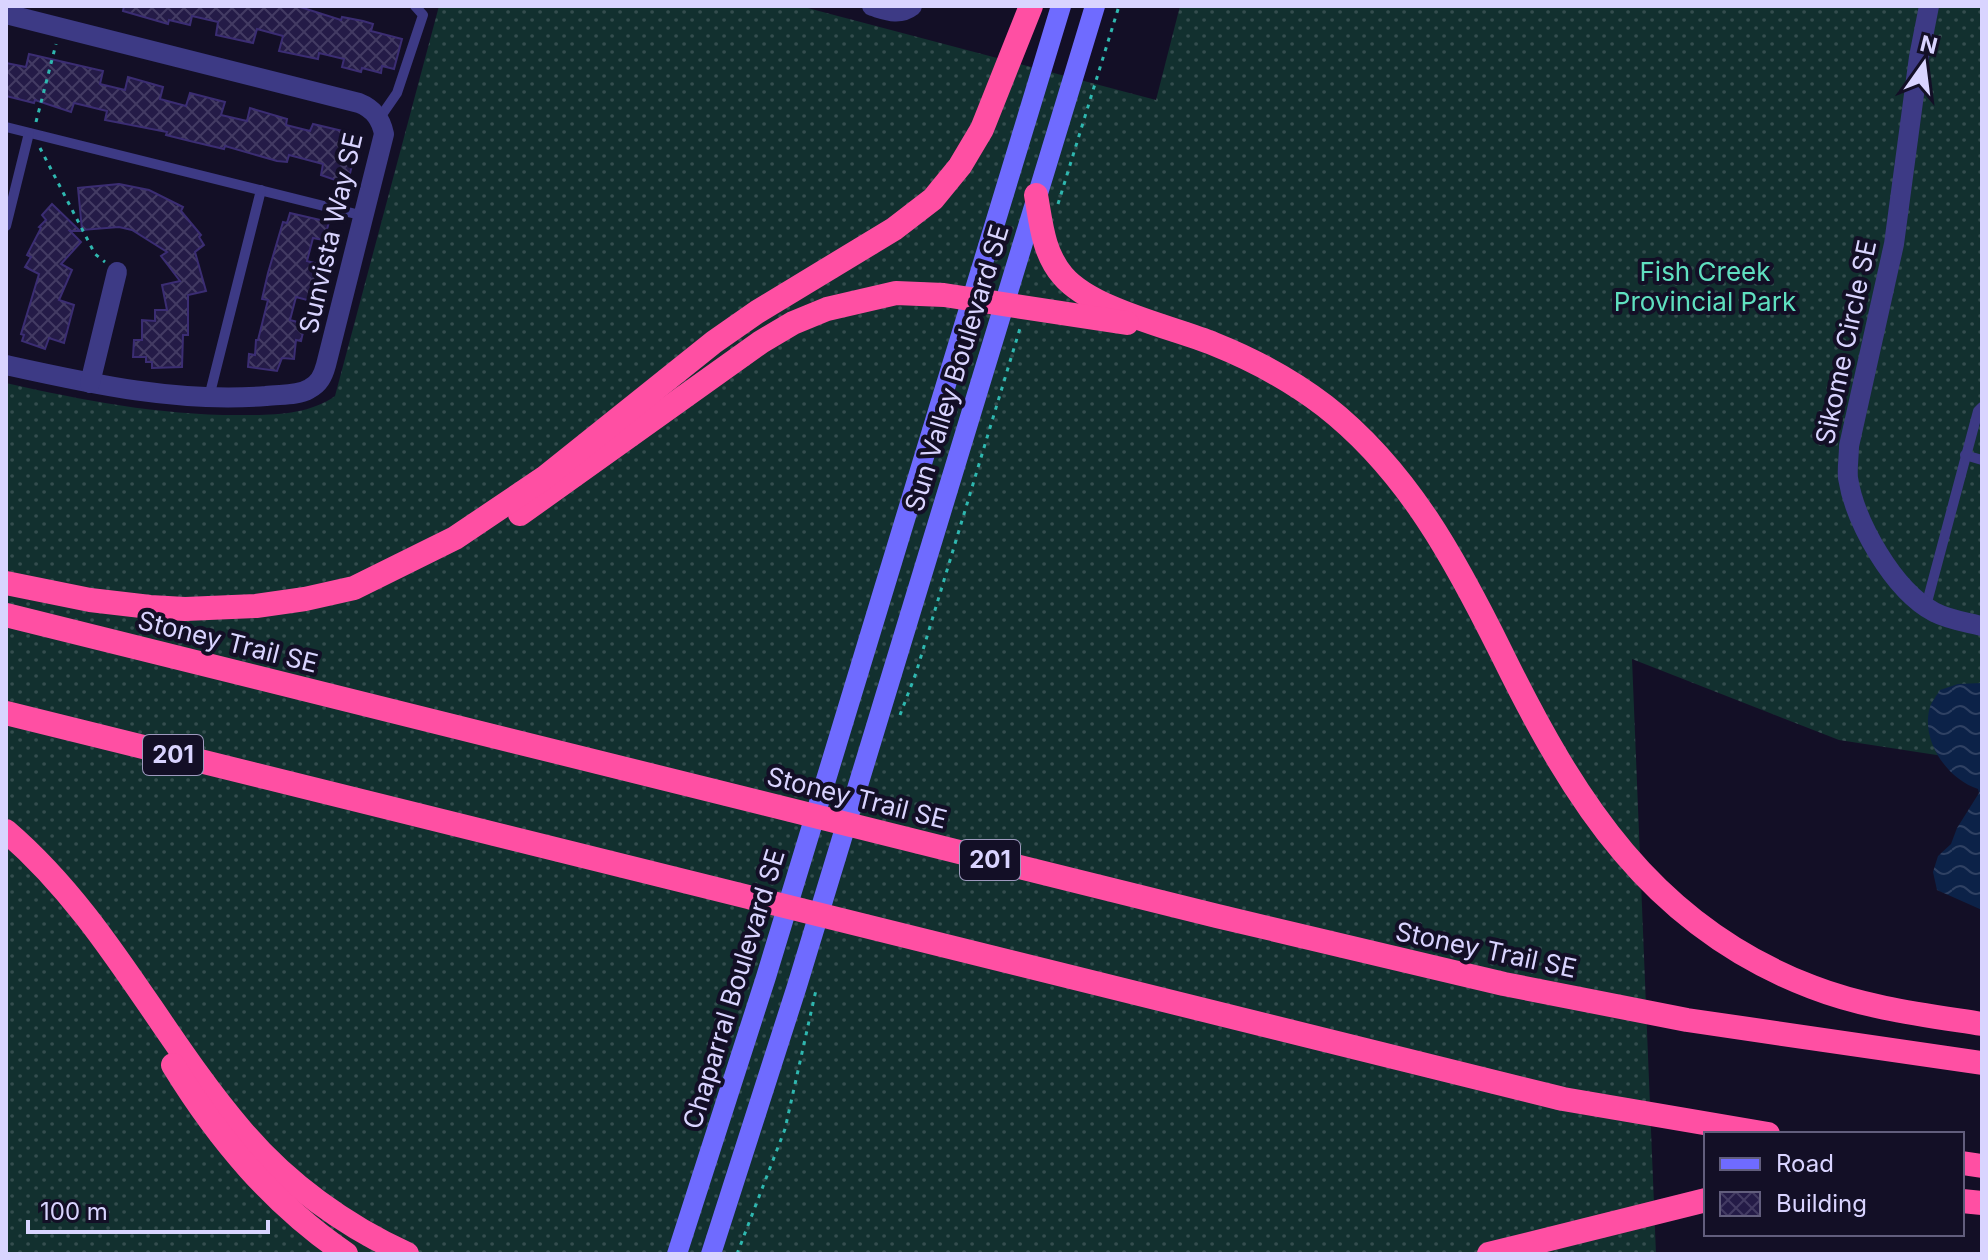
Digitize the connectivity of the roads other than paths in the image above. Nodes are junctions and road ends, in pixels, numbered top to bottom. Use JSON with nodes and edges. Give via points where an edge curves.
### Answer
{"nodes":[{"id":1,"x":415,"y":6,"type":"edge"},
{"id":2,"x":872,"y":6,"type":"edge"},
{"id":3,"x":912,"y":6,"type":"edge"},
{"id":4,"x":1031,"y":6,"type":"edge"},
{"id":5,"x":1061,"y":6,"type":"edge"},
{"id":6,"x":1095,"y":6,"type":"edge"},
{"id":7,"x":1929,"y":6,"type":"edge"},
{"id":8,"x":6,"y":14,"type":"edge"},
{"id":9,"x":379,"y":119,"type":"junction"},
{"id":10,"x":6,"y":127,"type":"edge"},
{"id":11,"x":29,"y":133,"type":"junction"},
{"id":12,"x":261,"y":190,"type":"junction"},
{"id":13,"x":1036,"y":195,"type":"junction"},
{"id":14,"x":364,"y":216,"type":"junction"},
{"id":15,"x":6,"y":226,"type":"edge"},
{"id":16,"x":117,"y":272,"type":"dead end"},
{"id":17,"x":972,"y":299,"type":"junction"},
{"id":18,"x":1003,"y":303,"type":"junction"},
{"id":19,"x":1181,"y":332,"type":"junction"},
{"id":20,"x":6,"y":365,"type":"edge"},
{"id":21,"x":90,"y":383,"type":"junction"},
{"id":22,"x":209,"y":397,"type":"junction"},
{"id":23,"x":1982,"y":407,"type":"edge"},
{"id":24,"x":1965,"y":455,"type":"junction"},
{"id":25,"x":1982,"y":460,"type":"edge"},
{"id":26,"x":6,"y":583,"type":"edge"},
{"id":27,"x":354,"y":588,"type":"junction"},
{"id":28,"x":1926,"y":606,"type":"junction"},
{"id":29,"x":6,"y":615,"type":"edge"},
{"id":30,"x":1982,"y":626,"type":"edge"},
{"id":31,"x":6,"y":713,"type":"edge"},
{"id":32,"x":838,"y":738,"type":"joint"},
{"id":33,"x":6,"y":831,"type":"edge"},
{"id":34,"x":68,"y":892,"type":"junction"},
{"id":35,"x":1982,"y":1024,"type":"edge"},
{"id":36,"x":1982,"y":1063,"type":"edge"},
{"id":37,"x":1757,"y":1132,"type":"edge"},
{"id":38,"x":1704,"y":1200,"type":"edge"},
{"id":39,"x":346,"y":1254,"type":"edge"},
{"id":40,"x":407,"y":1254,"type":"edge"},
{"id":41,"x":677,"y":1254,"type":"edge"},
{"id":42,"x":711,"y":1254,"type":"edge"},
{"id":43,"x":1489,"y":1254,"type":"edge"}],
"edges":[{"from":1,"to":9,"type":"lane","via":[[423,15],[397,93]]},
{"from":2,"to":3,"type":"street","via":[[902,12]]},
{"from":4,"to":27,"type":"highway","via":[[970,152],[922,208],[714,342],[497,512]]},
{"from":5,"to":17,"type":"main road","name":"Sun Valley Boulevard SE"},
{"from":6,"to":13,"type":"main road","name":"Sun Valley Boulevard SE"},
{"from":7,"to":28,"type":"street","name":"Sikome Circle SE","via":[[1894,244],[1849,446],[1848,476],[1860,518],[1893,576]]},
{"from":8,"to":9,"type":"street","name":"Sunvista Way SE","via":[[359,103]]},
{"from":9,"to":14,"type":"street","name":"Sunvista Way SE","via":[[383,143]]},
{"from":10,"to":11,"type":"lane"},
{"from":11,"to":12,"type":"lane"},
{"from":11,"to":15,"type":"lane"},
{"from":12,"to":14,"type":"lane"},
{"from":12,"to":22,"type":"lane"},
{"from":13,"to":18,"type":"main road","name":"Sun Valley Boulevard SE"},
{"from":13,"to":19,"type":"highway","via":[[1046,245],[1069,282],[1095,299]]},
{"from":14,"to":22,"type":"street","name":"Sunvista Way SE","via":[[322,377],[293,393]]},
{"from":16,"to":21,"type":"street"},
{"from":17,"to":18,"type":"highway"},
{"from":17,"to":27,"type":"highway","via":[[889,294],[803,318],[745,352],[513,519],[446,555]]},
{"from":17,"to":32,"type":"main road","name":"Sun Valley Boulevard SE"},
{"from":18,"to":19,"type":"highway"},
{"from":18,"to":42,"type":"main road","name":"Sun Valley Boulevard SE","via":[[870,746],[806,988]]},
{"from":19,"to":35,"type":"highway","via":[[1240,354],[1298,387],[1345,423],[1390,468],[1454,562],[1575,787],[1603,829],[1659,891],[1729,947],[1812,987],[1907,1012]]},
{"from":20,"to":21,"type":"street","name":"Sunvista Way SE"},
{"from":21,"to":22,"type":"street","name":"Sunvista Way SE"},
{"from":23,"to":24,"type":"lane"},
{"from":24,"to":25,"type":"lane"},
{"from":24,"to":28,"type":"lane"},
{"from":26,"to":27,"type":"highway","via":[[90,600],[185,609],[275,603]]},
{"from":28,"to":30,"type":"street","name":"Sikome Circle SE"},
{"from":29,"to":36,"type":"highway","name":"Stoney Trail SE","number":"201","via":[[1489,981],[1687,1020]]},
{"from":31,"to":37,"type":"highway","number":"201","via":[[1547,1095]]},
{"from":32,"to":41,"type":"main road","name":"Chaparral Boulevard SE"},
{"from":33,"to":34,"type":"highway"},
{"from":34,"to":39,"type":"highway","via":[[210,1123],[268,1190]]},
{"from":34,"to":40,"type":"highway","via":[[245,1134],[332,1212]]},
{"from":38,"to":43,"type":"highway"}]}
